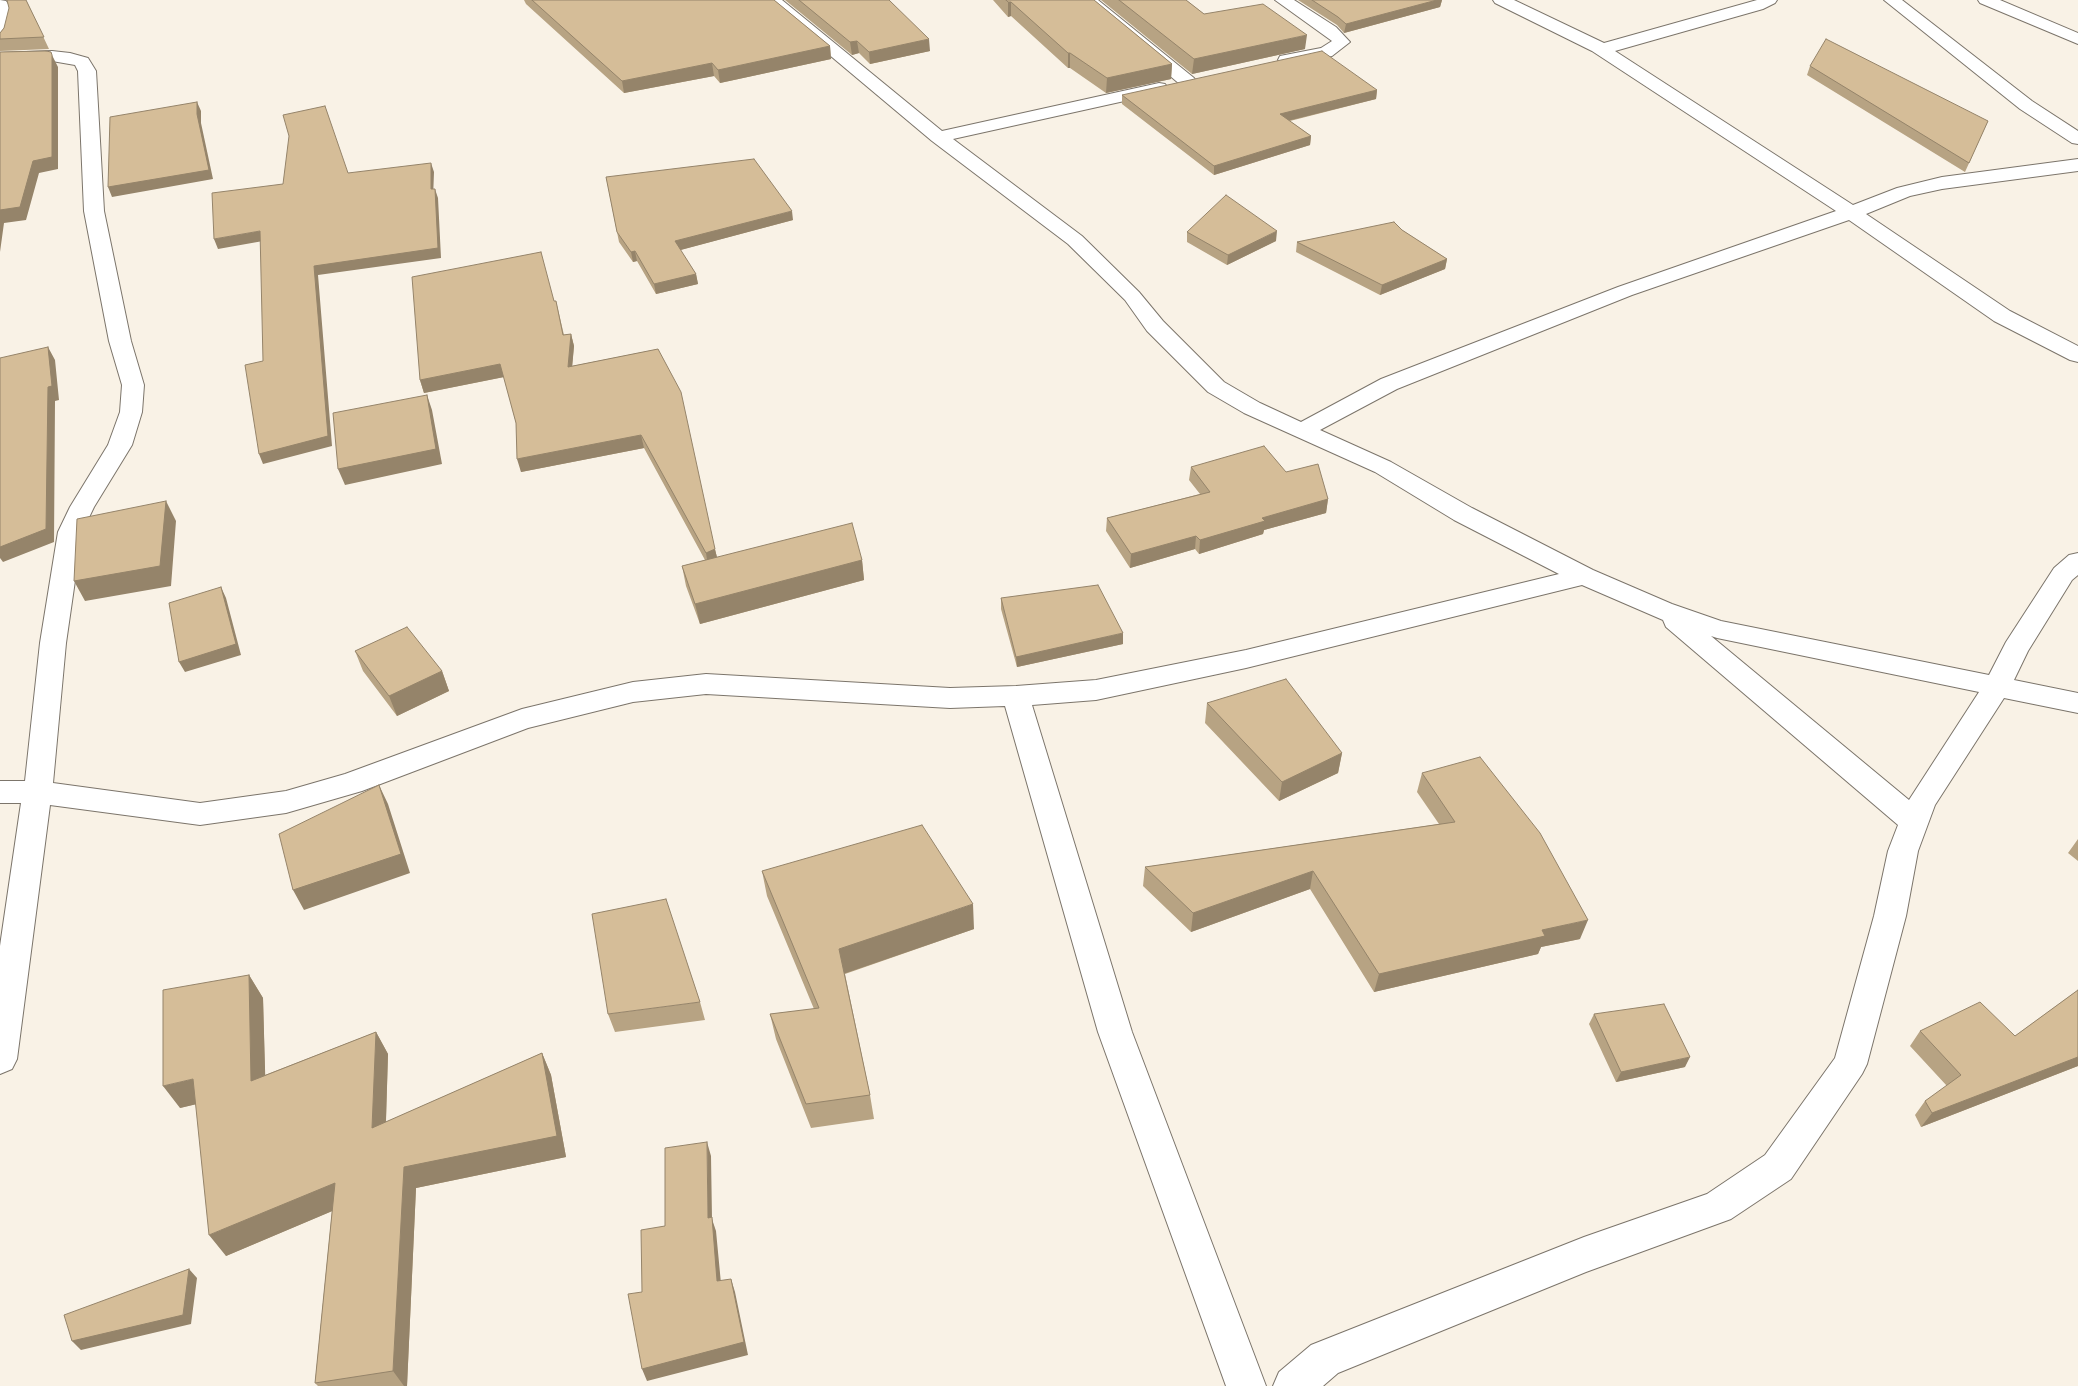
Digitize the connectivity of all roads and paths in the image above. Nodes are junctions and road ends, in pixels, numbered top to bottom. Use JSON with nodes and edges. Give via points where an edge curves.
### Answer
{"nodes":[{"id":1,"x":772,"y":0,"type":"edge"},
{"id":2,"x":1088,"y":0,"type":"edge"},
{"id":3,"x":1283,"y":0,"type":"edge"},
{"id":4,"x":1501,"y":0,"type":"edge"},
{"id":5,"x":1769,"y":0,"type":"edge"},
{"id":6,"x":1892,"y":0,"type":"edge"},
{"id":7,"x":1986,"y":0,"type":"edge"},
{"id":8,"x":0,"y":4,"type":"edge"},
{"id":9,"x":0,"y":39,"type":"edge"},
{"id":10,"x":2078,"y":39,"type":"edge"},
{"id":11,"x":1602,"y":49,"type":"junction"},
{"id":12,"x":0,"y":58,"type":"edge"},
{"id":13,"x":1273,"y":63,"type":"edge"},
{"id":14,"x":1207,"y":78,"type":"edge"},
{"id":15,"x":1188,"y":82,"type":"junction"},
{"id":16,"x":938,"y":137,"type":"junction"},
{"id":17,"x":2078,"y":139,"type":"edge"},
{"id":18,"x":2078,"y":165,"type":"edge"},
{"id":19,"x":1852,"y":212,"type":"junction"},
{"id":20,"x":2078,"y":355,"type":"edge"},
{"id":21,"x":1303,"y":430,"type":"junction"},
{"id":22,"x":2078,"y":561,"type":"edge"},
{"id":23,"x":1584,"y":576,"type":"junction"},
{"id":24,"x":1663,"y":610,"type":"junction"},
{"id":25,"x":1997,"y":688,"type":"junction"},
{"id":26,"x":1016,"y":696,"type":"junction"},
{"id":27,"x":2078,"y":703,"type":"edge"},
{"id":28,"x":0,"y":792,"type":"edge"},
{"id":29,"x":37,"y":792,"type":"junction"},
{"id":30,"x":1915,"y":822,"type":"junction"},
{"id":31,"x":0,"y":1059,"type":"edge"},
{"id":32,"x":1246,"y":1386,"type":"edge"},
{"id":33,"x":1293,"y":1386,"type":"edge"}],
"edges":[{"from":1,"to":16,"type":"street"},
{"from":2,"to":15,"type":"street"},
{"from":3,"to":13,"type":"street","via":[[1342,42],[1326,52]]},
{"from":4,"to":11,"type":"street"},
{"from":5,"to":11,"type":"street"},
{"from":6,"to":17,"type":"street","via":[[2026,105]]},
{"from":7,"to":10,"type":"street"},
{"from":8,"to":9,"type":"street","via":[[5,20]]},
{"from":11,"to":19,"type":"street"},
{"from":12,"to":29,"type":"street","via":[[70,58],[82,62],[87,71],[94,211],[120,342],[134,385],[131,412],[120,445],[82,506],[70,532],[53,643]]},
{"from":14,"to":15,"type":"street"},
{"from":15,"to":16,"type":"street"},
{"from":16,"to":21,"type":"street","via":[[1075,240],[1132,296],[1154,326],[1216,387],[1252,408]]},
{"from":18,"to":19,"type":"street","via":[[1942,183],[1904,192]]},
{"from":19,"to":20,"type":"street","via":[[2002,316]]},
{"from":19,"to":21,"type":"street","via":[[1625,291],[1389,384]]},
{"from":21,"to":23,"type":"street","via":[[1383,466],[1462,514]]},
{"from":22,"to":25,"type":"street","via":[[2063,574],[2015,649]]},
{"from":23,"to":24,"type":"street"},
{"from":23,"to":26,"type":"street","via":[[1237,661],[1096,690]]},
{"from":24,"to":25,"type":"street","via":[[1717,629]]},
{"from":24,"to":30,"type":"street"},
{"from":25,"to":27,"type":"street"},
{"from":25,"to":30,"type":"street","via":[[1922,802]]},
{"from":26,"to":29,"type":"street","via":[[950,698],[706,684],[633,692],[522,719],[352,783],[286,802],[200,814]]},
{"from":26,"to":32,"type":"street","via":[[1116,1032]]},
{"from":28,"to":29,"type":"street"},
{"from":29,"to":31,"type":"street"},
{"from":30,"to":33,"type":"street","via":[[1903,851],[1890,916],[1850,1064],[1778,1167],[1718,1207],[1584,1254],[1325,1360]]}]}
